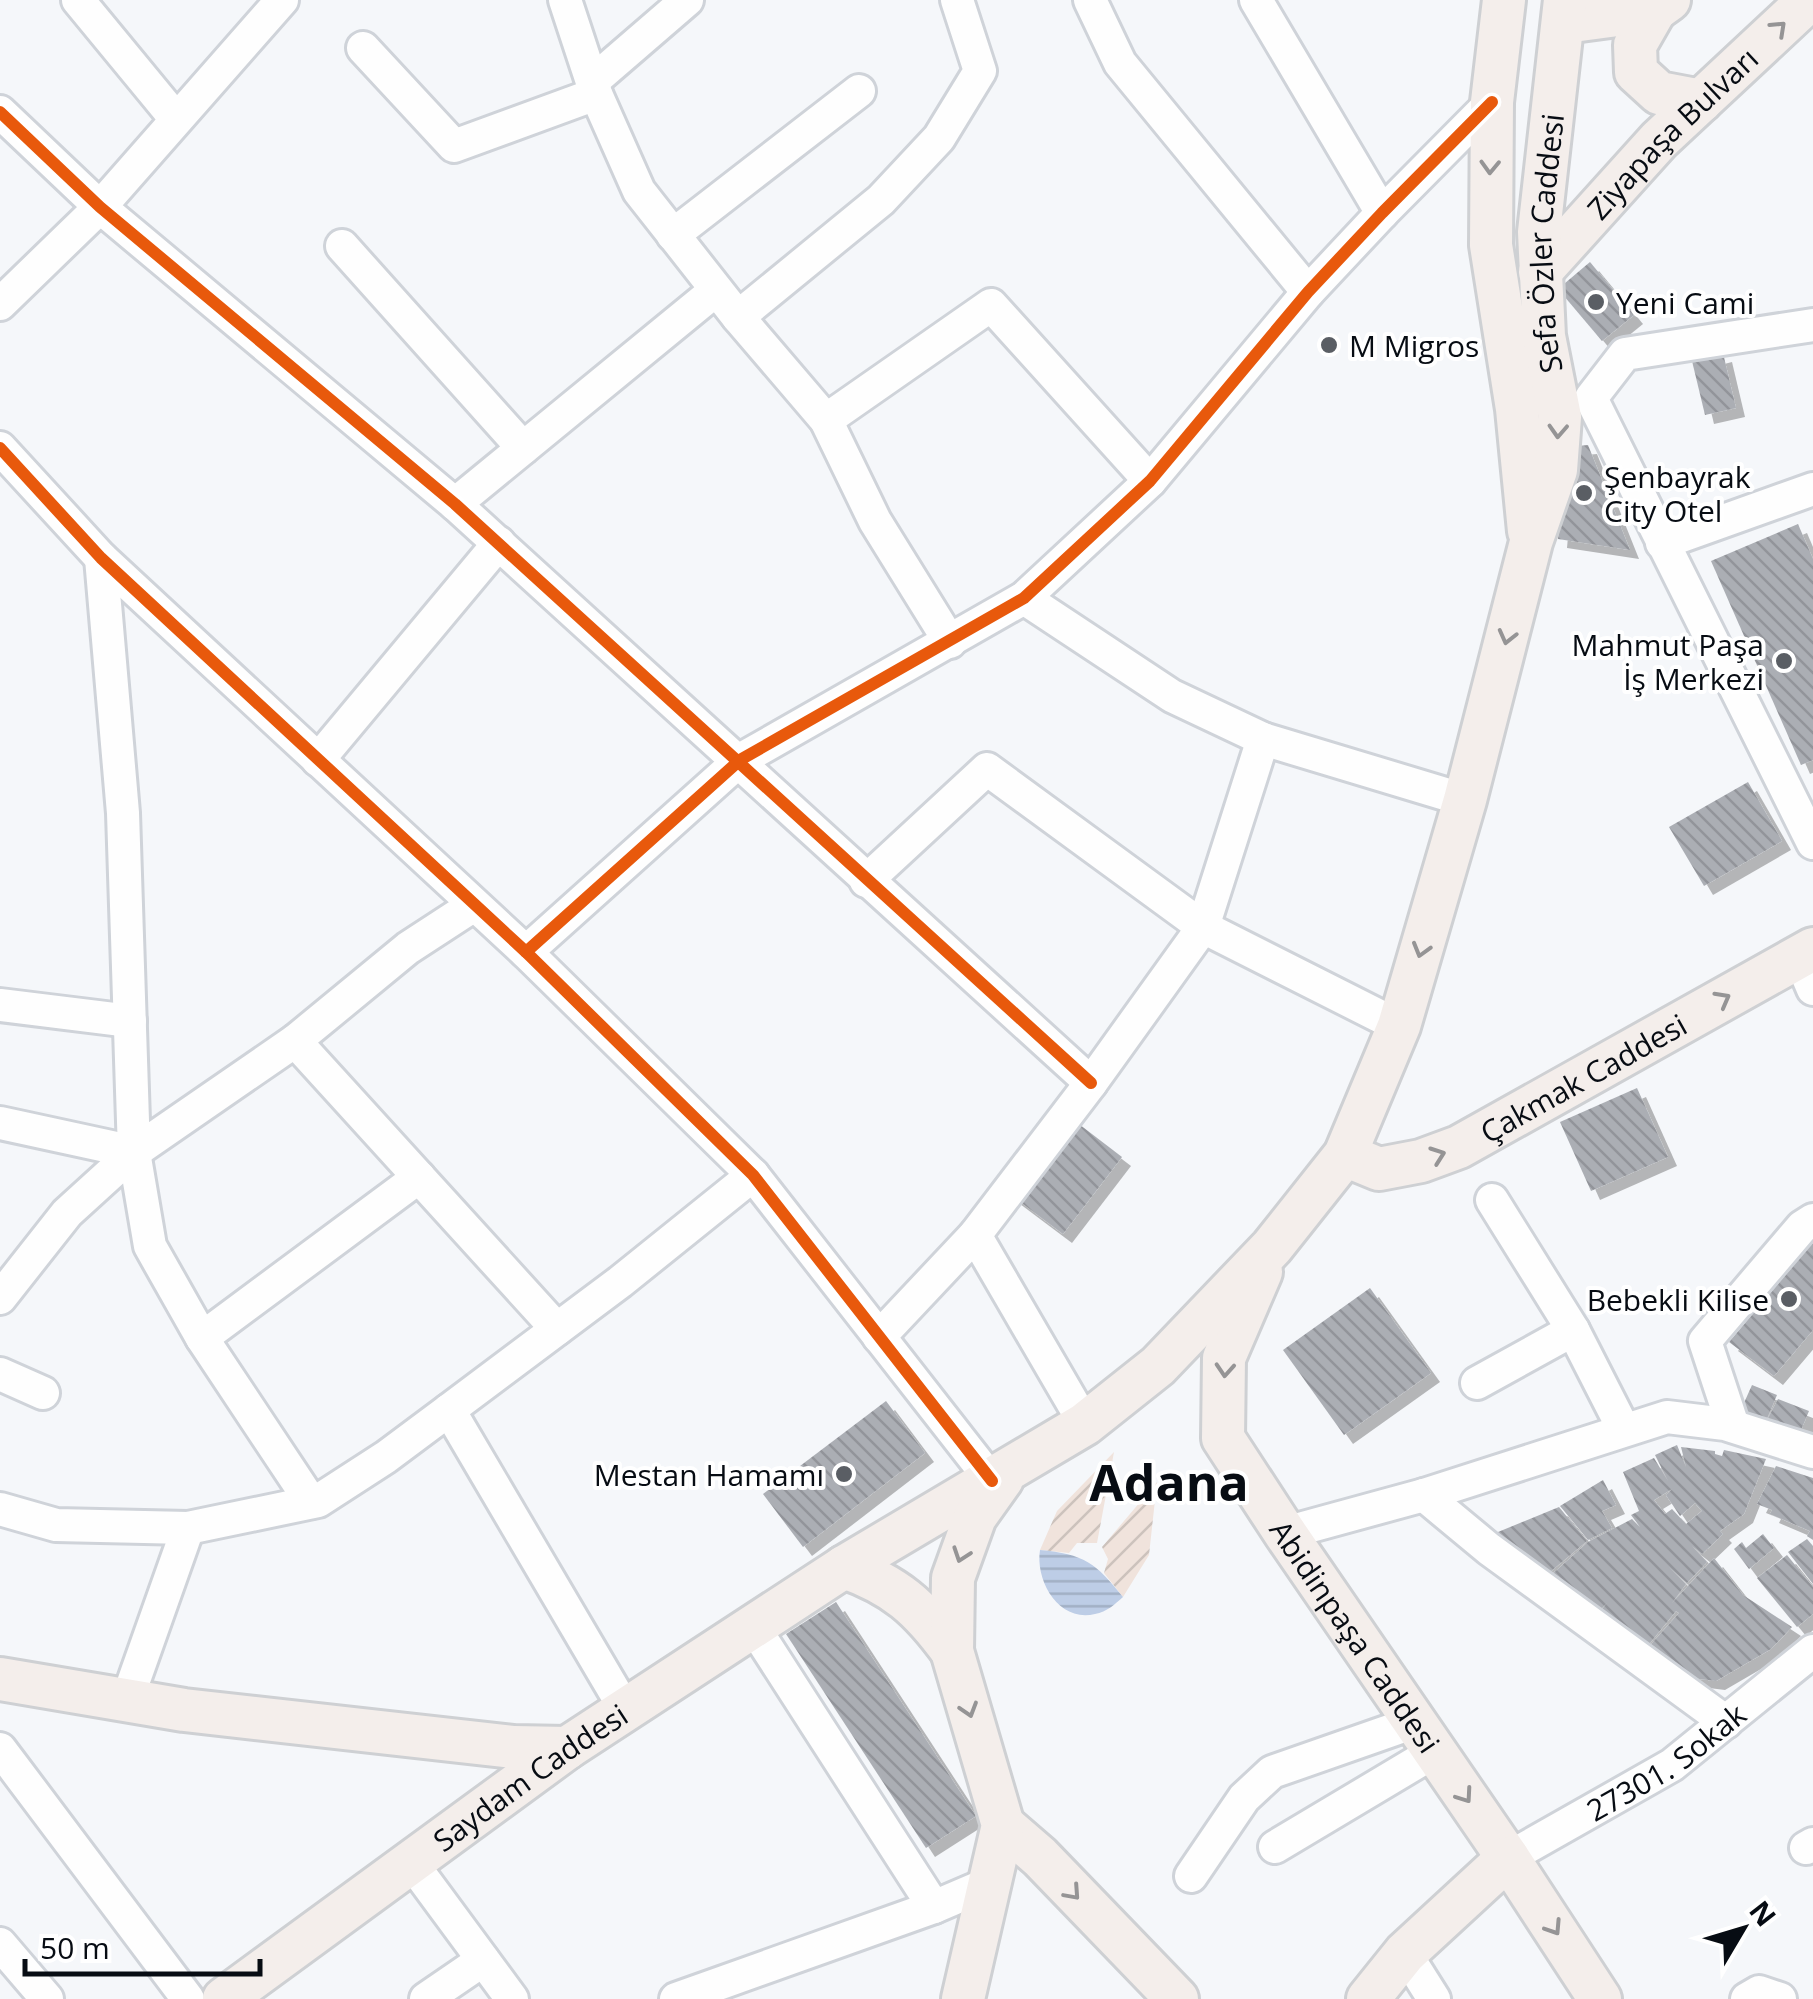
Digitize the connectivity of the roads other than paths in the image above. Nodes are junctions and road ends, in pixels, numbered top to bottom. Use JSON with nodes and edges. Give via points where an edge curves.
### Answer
{"nodes":[{"id":1,"x":78,"y":0,"type":"edge"},
{"id":2,"x":282,"y":0,"type":"edge"},
{"id":3,"x":565,"y":0,"type":"edge"},
{"id":4,"x":687,"y":0,"type":"edge"},
{"id":5,"x":958,"y":0,"type":"edge"},
{"id":6,"x":1090,"y":0,"type":"edge"},
{"id":7,"x":1256,"y":0,"type":"edge"},
{"id":8,"x":1504,"y":0,"type":"edge"},
{"id":9,"x":1809,"y":0,"type":"edge"},
{"id":10,"x":1662,"y":5,"type":"edge"},
{"id":11,"x":1565,"y":11,"type":"edge"},
{"id":12,"x":363,"y":48,"type":"dead end"},
{"id":13,"x":594,"y":88,"type":"junction"},
{"id":14,"x":859,"y":91,"type":"dead end"},
{"id":15,"x":1701,"y":101,"type":"junction"},
{"id":16,"x":1492,"y":102,"type":"junction"},
{"id":17,"x":176,"y":119,"type":"junction"},
{"id":18,"x":3,"y":121,"type":"edge"},
{"id":19,"x":100,"y":208,"type":"junction"},
{"id":20,"x":1382,"y":212,"type":"junction"},
{"id":21,"x":673,"y":235,"type":"junction"},
{"id":22,"x":342,"y":246,"type":"dead end"},
{"id":23,"x":1540,"y":272,"type":"junction"},
{"id":24,"x":716,"y":290,"type":"junction"},
{"id":25,"x":1308,"y":292,"type":"junction"},
{"id":26,"x":0,"y":304,"type":"edge"},
{"id":27,"x":738,"y":318,"type":"junction"},
{"id":28,"x":1813,"y":325,"type":"edge"},
{"id":29,"x":826,"y":420,"type":"junction"},
{"id":30,"x":0,"y":448,"type":"edge"},
{"id":31,"x":523,"y":448,"type":"junction"},
{"id":32,"x":1150,"y":481,"type":"junction"},
{"id":33,"x":1813,"y":489,"type":"edge"},
{"id":34,"x":455,"y":504,"type":"junction"},
{"id":35,"x":1531,"y":542,"type":"junction"},
{"id":36,"x":499,"y":543,"type":"junction"},
{"id":37,"x":1662,"y":543,"type":"junction"},
{"id":38,"x":100,"y":558,"type":"junction"},
{"id":39,"x":1024,"y":598,"type":"junction"},
{"id":40,"x":950,"y":642,"type":"junction"},
{"id":41,"x":1263,"y":739,"type":"junction"},
{"id":42,"x":318,"y":760,"type":"junction"},
{"id":43,"x":740,"y":760,"type":"junction"},
{"id":44,"x":1804,"y":799,"type":"edge"},
{"id":45,"x":1465,"y":800,"type":"junction"},
{"id":46,"x":1813,"y":843,"type":"edge"},
{"id":47,"x":866,"y":881,"type":"junction"},
{"id":48,"x":474,"y":905,"type":"junction"},
{"id":49,"x":1203,"y":927,"type":"junction"},
{"id":50,"x":526,"y":952,"type":"junction"},
{"id":51,"x":1808,"y":965,"type":"edge"},
{"id":52,"x":0,"y":1005,"type":"edge"},
{"id":53,"x":130,"y":1021,"type":"junction"},
{"id":54,"x":1399,"y":1026,"type":"junction"},
{"id":55,"x":296,"y":1041,"type":"junction"},
{"id":56,"x":1091,"y":1083,"type":"junction"},
{"id":57,"x":0,"y":1123,"type":"edge"},
{"id":58,"x":134,"y":1152,"type":"junction"},
{"id":59,"x":1346,"y":1155,"type":"junction"},
{"id":60,"x":753,"y":1175,"type":"junction"},
{"id":61,"x":420,"y":1177,"type":"junction"},
{"id":62,"x":1492,"y":1200,"type":"dead end"},
{"id":63,"x":1813,"y":1220,"type":"edge"},
{"id":64,"x":975,"y":1235,"type":"junction"},
{"id":65,"x":1272,"y":1247,"type":"junction"},
{"id":66,"x":0,"y":1296,"type":"edge"},
{"id":67,"x":557,"y":1329,"type":"junction"},
{"id":68,"x":1573,"y":1330,"type":"junction"},
{"id":69,"x":879,"y":1337,"type":"junction"},
{"id":70,"x":202,"y":1338,"type":"junction"},
{"id":71,"x":0,"y":1374,"type":"edge"},
{"id":72,"x":1478,"y":1383,"type":"dead end"},
{"id":73,"x":43,"y":1393,"type":"dead end"},
{"id":74,"x":449,"y":1410,"type":"junction"},
{"id":75,"x":1084,"y":1424,"type":"junction"},
{"id":76,"x":1732,"y":1426,"type":"junction"},
{"id":77,"x":1624,"y":1430,"type":"junction"},
{"id":78,"x":1813,"y":1452,"type":"edge"},
{"id":79,"x":1000,"y":1476,"type":"junction"},
{"id":80,"x":1424,"y":1495,"type":"junction"},
{"id":81,"x":311,"y":1502,"type":"junction"},
{"id":82,"x":0,"y":1509,"type":"edge"},
{"id":83,"x":188,"y":1528,"type":"junction"},
{"id":84,"x":1285,"y":1534,"type":"junction"},
{"id":85,"x":844,"y":1567,"type":"junction"},
{"id":86,"x":754,"y":1626,"type":"junction"},
{"id":87,"x":952,"y":1651,"type":"junction"},
{"id":88,"x":1813,"y":1651,"type":"edge"},
{"id":89,"x":0,"y":1679,"type":"edge"},
{"id":90,"x":127,"y":1700,"type":"junction"},
{"id":91,"x":626,"y":1709,"type":"junction"},
{"id":92,"x":1726,"y":1722,"type":"junction"},
{"id":93,"x":1424,"y":1737,"type":"junction"},
{"id":94,"x":566,"y":1748,"type":"junction"},
{"id":95,"x":0,"y":1749,"type":"edge"},
{"id":96,"x":1003,"y":1826,"type":"junction"},
{"id":97,"x":1275,"y":1848,"type":"dead end"},
{"id":98,"x":1508,"y":1858,"type":"junction"},
{"id":99,"x":412,"y":1862,"type":"junction"},
{"id":100,"x":1191,"y":1876,"type":"dead end"},
{"id":101,"x":990,"y":1883,"type":"junction"},
{"id":102,"x":934,"y":1907,"type":"junction"},
{"id":103,"x":0,"y":1944,"type":"edge"},
{"id":104,"x":1405,"y":1953,"type":"junction"},
{"id":105,"x":482,"y":1960,"type":"junction"},
{"id":106,"x":47,"y":1999,"type":"edge"},
{"id":107,"x":188,"y":1999,"type":"edge"},
{"id":108,"x":224,"y":1999,"type":"edge"},
{"id":109,"x":426,"y":1999,"type":"edge"},
{"id":110,"x":512,"y":1999,"type":"edge"},
{"id":111,"x":676,"y":1999,"type":"edge"},
{"id":112,"x":962,"y":1999,"type":"edge"},
{"id":113,"x":1177,"y":1999,"type":"edge"},
{"id":114,"x":1368,"y":1999,"type":"edge"},
{"id":115,"x":1434,"y":1999,"type":"edge"},
{"id":116,"x":1600,"y":1999,"type":"edge"},
{"id":117,"x":1747,"y":1999,"type":"edge"},
{"id":118,"x":1780,"y":1999,"type":"edge"}],
"edges":[{"from":1,"to":17,"type":"street"},
{"from":2,"to":17,"type":"street"},
{"from":3,"to":13,"type":"street"},
{"from":4,"to":13,"type":"street"},
{"from":5,"to":27,"type":"street","via":[[980,71],[940,138],[881,200]]},
{"from":6,"to":25,"type":"street","via":[[1120,63]]},
{"from":7,"to":20,"type":"street"},
{"from":8,"to":16,"type":"main road","name":"Sefa Özler Caddesi"},
{"from":15,"to":9,"type":"main road","name":"Ziyapaşa Bulvarı","one_way":true},
{"from":10,"to":11,"type":"main road"},
{"from":10,"to":15,"type":"main road","via":[[1635,45],[1636,72],[1659,93]]},
{"from":11,"to":23,"type":"main road","name":"Sefa Özler Caddesi"},
{"from":12,"to":13,"type":"street","via":[[454,146]]},
{"from":13,"to":21,"type":"street","via":[[639,191]]},
{"from":14,"to":21,"type":"street"},
{"from":15,"to":23,"type":"main road","name":"Ziyapaşa Bulvarı"},
{"from":16,"to":20,"type":"street"},
{"from":16,"to":35,"type":"main road","name":"Sefa Özler Caddesi","one_way":true,"via":[[1491,245]]},
{"from":17,"to":19,"type":"street"},
{"from":18,"to":19,"type":"street"},
{"from":19,"to":26,"type":"street"},
{"from":19,"to":34,"type":"street"},
{"from":20,"to":25,"type":"street"},
{"from":21,"to":24,"type":"street"},
{"from":22,"to":31,"type":"street"},
{"from":23,"to":35,"type":"main road","name":"Sefa Özler Caddesi","one_way":true,"via":[[1560,418],[1556,470]]},
{"from":24,"to":27,"type":"street"},
{"from":24,"to":31,"type":"street"},
{"from":25,"to":32,"type":"street"},
{"from":27,"to":29,"type":"street"},
{"from":28,"to":37,"type":"street","via":[[1625,354],[1591,398]]},
{"from":29,"to":32,"type":"street","via":[[991,305]]},
{"from":29,"to":40,"type":"street","via":[[875,520]]},
{"from":30,"to":38,"type":"street"},
{"from":31,"to":34,"type":"street"},
{"from":32,"to":39,"type":"street"},
{"from":33,"to":37,"type":"street"},
{"from":34,"to":36,"type":"street"},
{"from":35,"to":45,"type":"main road","name":"Sefa Özler Caddesi","one_way":true},
{"from":36,"to":42,"type":"street"},
{"from":36,"to":43,"type":"street"},
{"from":37,"to":44,"type":"street"},
{"from":38,"to":42,"type":"street"},
{"from":38,"to":53,"type":"street","via":[[123,813]]},
{"from":39,"to":40,"type":"street"},
{"from":39,"to":41,"type":"street","via":[[1172,696]]},
{"from":40,"to":43,"type":"street"},
{"from":41,"to":45,"type":"street"},
{"from":41,"to":49,"type":"street"},
{"from":42,"to":48,"type":"street"},
{"from":43,"to":47,"type":"street"},
{"from":43,"to":50,"type":"street"},
{"from":44,"to":46,"type":"street"},
{"from":45,"to":54,"type":"main road","name":"Sefa Özler Caddesi","one_way":true},
{"from":47,"to":49,"type":"street","via":[[987,770]]},
{"from":47,"to":56,"type":"street"},
{"from":48,"to":50,"type":"street"},
{"from":48,"to":55,"type":"street","via":[[408,948]]},
{"from":49,"to":54,"type":"street"},
{"from":49,"to":56,"type":"street"},
{"from":50,"to":60,"type":"street"},
{"from":59,"to":51,"type":"main road","name":"Çakmak Caddesi","one_way":true,"via":[[1379,1169],[1458,1147]]},
{"from":52,"to":53,"type":"street"},
{"from":53,"to":58,"type":"street"},
{"from":54,"to":59,"type":"main road","name":"Sefa Özler Caddesi"},
{"from":55,"to":58,"type":"street"},
{"from":55,"to":61,"type":"street"},
{"from":56,"to":64,"type":"street"},
{"from":57,"to":58,"type":"street"},
{"from":58,"to":66,"type":"street","via":[[67,1213]]},
{"from":58,"to":70,"type":"street","via":[[150,1246]]},
{"from":59,"to":65,"type":"main road","name":"Sefa Özler Caddesi"},
{"from":60,"to":67,"type":"street"},
{"from":60,"to":69,"type":"street"},
{"from":61,"to":67,"type":"street"},
{"from":61,"to":70,"type":"street"},
{"from":62,"to":68,"type":"street"},
{"from":63,"to":76,"type":"street","via":[[1705,1341]]},
{"from":64,"to":69,"type":"street"},
{"from":64,"to":75,"type":"street"},
{"from":65,"to":75,"type":"main road","name":"Saydam Caddesi","via":[[1158,1366]]},
{"from":65,"to":84,"type":"main road","name":"Abidinpaşa Caddesi","one_way":true,"via":[[1224,1358],[1223,1438]]},
{"from":67,"to":74,"type":"street"},
{"from":68,"to":72,"type":"street"},
{"from":68,"to":77,"type":"street"},
{"from":69,"to":79,"type":"street"},
{"from":70,"to":81,"type":"street"},
{"from":71,"to":73,"type":"street"},
{"from":74,"to":81,"type":"street"},
{"from":74,"to":91,"type":"street"},
{"from":75,"to":79,"type":"main road","name":"Saydam Caddesi"},
{"from":76,"to":77,"type":"street","via":[[1667,1417]]},
{"from":76,"to":78,"type":"street"},
{"from":77,"to":80,"type":"street"},
{"from":79,"to":85,"type":"main road","name":"Saydam Caddesi"},
{"from":79,"to":87,"type":"main road","one_way":true,"via":[[975,1517],[953,1578]]},
{"from":80,"to":84,"type":"street"},
{"from":80,"to":92,"type":"street"},
{"from":81,"to":83,"type":"street"},
{"from":82,"to":83,"type":"street","via":[[56,1525]]},
{"from":83,"to":90,"type":"street"},
{"from":84,"to":93,"type":"main road","name":"Abidinpaşa Caddesi"},
{"from":85,"to":86,"type":"main road","name":"Saydam Caddesi"},
{"from":85,"to":87,"type":"main road","via":[[896,1590],[928,1617]]},
{"from":86,"to":91,"type":"main road","name":"Saydam Caddesi"},
{"from":86,"to":102,"type":"street"},
{"from":87,"to":96,"type":"main road","one_way":true},
{"from":88,"to":92,"type":"street","name":"27301. Sokak"},
{"from":89,"to":90,"type":"main road"},
{"from":90,"to":94,"type":"main road"},
{"from":91,"to":94,"type":"main road","name":"Saydam Caddesi"},
{"from":92,"to":98,"type":"street","name":"27301. Sokak","via":[[1672,1765]]},
{"from":93,"to":97,"type":"street"},
{"from":93,"to":98,"type":"main road","name":"Abidinpaşa Caddesi","one_way":true},
{"from":93,"to":100,"type":"street","via":[[1272,1772],[1244,1798]]},
{"from":94,"to":99,"type":"main road","name":"Saydam Caddesi"},
{"from":95,"to":107,"type":"street"},
{"from":96,"to":101,"type":"main road"},
{"from":96,"to":113,"type":"main road","one_way":true},
{"from":98,"to":104,"type":"main road"},
{"from":98,"to":116,"type":"main road","name":"Abidinpaşa Caddesi","one_way":true},
{"from":99,"to":105,"type":"street"},
{"from":99,"to":108,"type":"main road","name":"Saydam Caddesi"},
{"from":101,"to":102,"type":"street"},
{"from":101,"to":112,"type":"main road"},
{"from":102,"to":111,"type":"street"},
{"from":103,"to":106,"type":"street"},
{"from":104,"to":114,"type":"main road"},
{"from":104,"to":115,"type":"street"},
{"from":105,"to":109,"type":"street"},
{"from":105,"to":110,"type":"street"},
{"from":117,"to":118,"type":"street","via":[[1759,1992]]}]}
